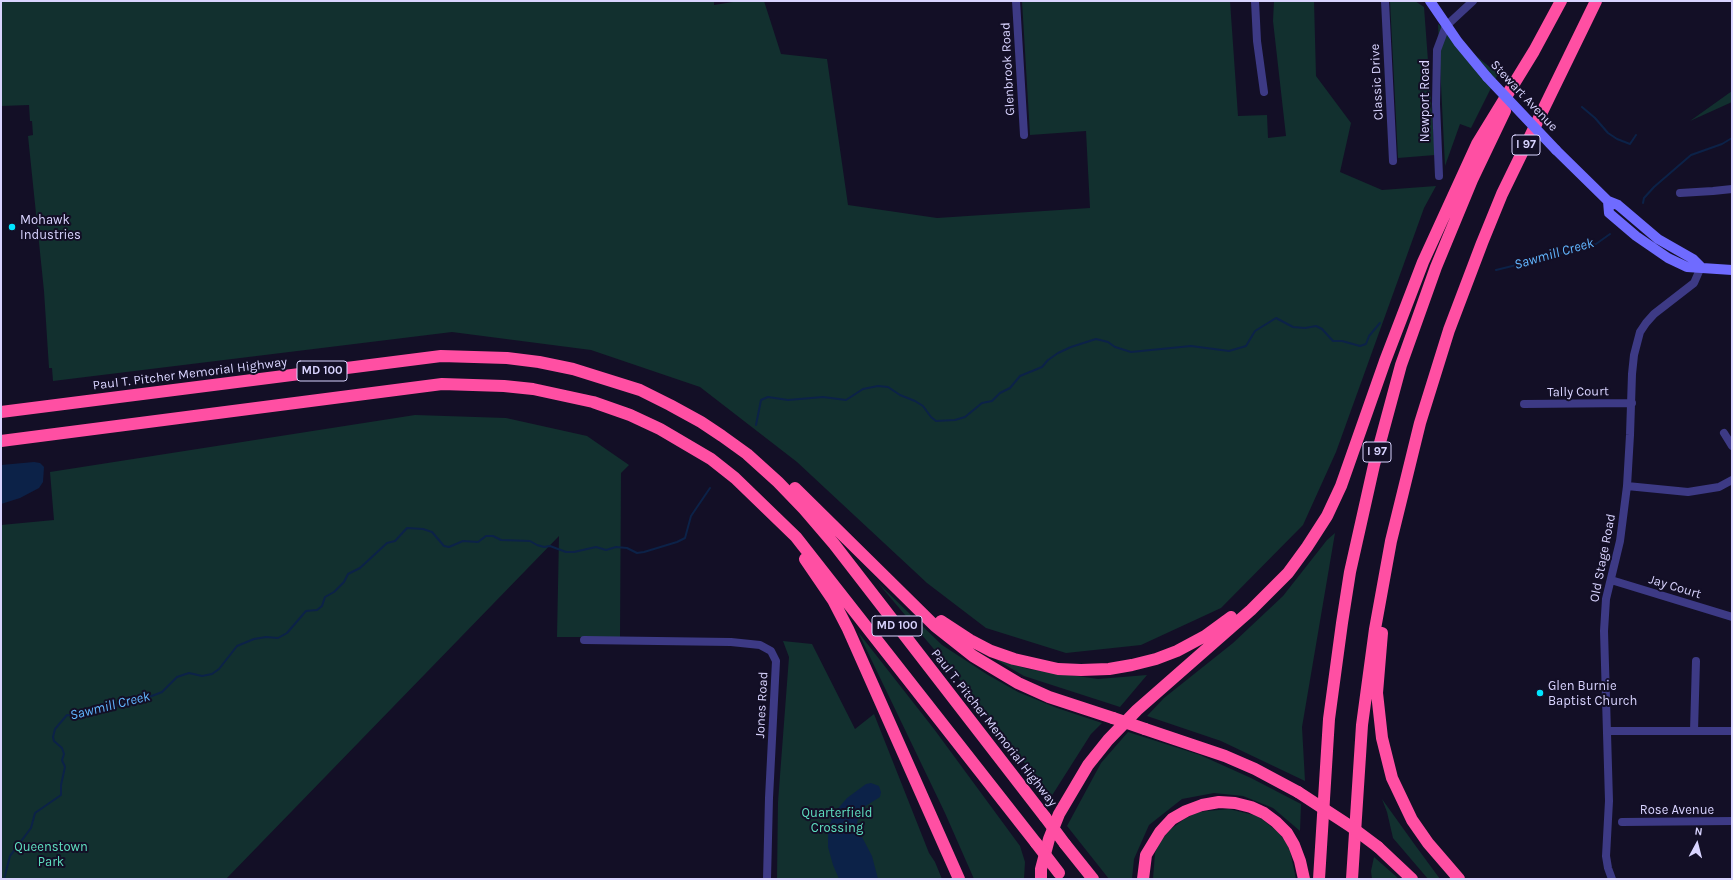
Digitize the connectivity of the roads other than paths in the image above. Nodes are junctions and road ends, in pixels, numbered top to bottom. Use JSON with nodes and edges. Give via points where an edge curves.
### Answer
{"nodes":[{"id":1,"x":1016,"y":1,"type":"edge"},
{"id":2,"x":1254,"y":1,"type":"edge"},
{"id":3,"x":1385,"y":1,"type":"edge"},
{"id":4,"x":1430,"y":1,"type":"edge"},
{"id":5,"x":1473,"y":1,"type":"edge"},
{"id":6,"x":1561,"y":1,"type":"edge"},
{"id":7,"x":1596,"y":1,"type":"edge"},
{"id":8,"x":1446,"y":26,"type":"junction"},
{"id":9,"x":1534,"y":51,"type":"junction"},
{"id":10,"x":1264,"y":92,"type":"dead end"},
{"id":11,"x":1024,"y":135,"type":"dead end"},
{"id":12,"x":1393,"y":162,"type":"dead end"},
{"id":13,"x":1439,"y":176,"type":"dead end"},
{"id":14,"x":1732,"y":189,"type":"edge"},
{"id":15,"x":1680,"y":193,"type":"dead end"},
{"id":16,"x":1701,"y":268,"type":"junction"},
{"id":17,"x":1732,"y":270,"type":"edge"},
{"id":18,"x":1632,"y":403,"type":"junction"},
{"id":19,"x":1524,"y":404,"type":"dead end"},
{"id":20,"x":1,"y":412,"type":"edge"},
{"id":21,"x":701,"y":422,"type":"junction"},
{"id":22,"x":1724,"y":433,"type":"dead end"},
{"id":23,"x":1,"y":441,"type":"edge"},
{"id":24,"x":1732,"y":446,"type":"edge"},
{"id":25,"x":1732,"y":480,"type":"edge"},
{"id":26,"x":1627,"y":486,"type":"junction"},
{"id":27,"x":772,"y":515,"type":"junction"},
{"id":28,"x":1391,"y":541,"type":"junction"},
{"id":29,"x":1288,"y":574,"type":"junction"},
{"id":30,"x":889,"y":580,"type":"junction"},
{"id":31,"x":1611,"y":580,"type":"junction"},
{"id":32,"x":1732,"y":617,"type":"edge"},
{"id":33,"x":584,"y":640,"type":"dead end"},
{"id":34,"x":1696,"y":661,"type":"dead end"},
{"id":35,"x":1607,"y":731,"type":"junction"},
{"id":36,"x":1694,"y":731,"type":"junction"},
{"id":37,"x":1732,"y":731,"type":"edge"},
{"id":38,"x":1622,"y":822,"type":"dead end"},
{"id":39,"x":1732,"y":822,"type":"edge"},
{"id":40,"x":1061,"y":876,"type":"edge"},
{"id":41,"x":767,"y":879,"type":"edge"},
{"id":42,"x":959,"y":879,"type":"edge"},
{"id":43,"x":1040,"y":879,"type":"edge"},
{"id":44,"x":1093,"y":879,"type":"edge"},
{"id":45,"x":1143,"y":879,"type":"edge"},
{"id":46,"x":1304,"y":879,"type":"edge"},
{"id":47,"x":1319,"y":879,"type":"edge"},
{"id":48,"x":1352,"y":879,"type":"edge"},
{"id":49,"x":1412,"y":879,"type":"edge"},
{"id":50,"x":1459,"y":879,"type":"edge"},
{"id":51,"x":1612,"y":879,"type":"edge"}],
"edges":[{"from":1,"to":11,"type":"street","name":"Glenbrook Road"},
{"from":2,"to":10,"type":"street"},
{"from":3,"to":12,"type":"street","name":"Classic Drive"},
{"from":4,"to":8,"type":"street","name":"Stewart Avenue"},
{"from":5,"to":8,"type":"street"},
{"from":6,"to":9,"type":"highway","number":"I 97"},
{"from":7,"to":28,"type":"highway","number":"I 97","via":[[1502,194],[1470,272],[1434,375]]},
{"from":8,"to":13,"type":"street","name":"Newport Road","via":[[1437,50]]},
{"from":8,"to":16,"type":"street","name":"Stewart Avenue","bridge":true,"via":[[1487,77],[1608,201],[1609,213],[1668,258],[1687,267]]},
{"from":9,"to":29,"type":"highway","via":[[1477,144],[1405,309],[1342,486],[1327,516]]},
{"from":9,"to":47,"type":"highway","number":"I 97","via":[[1472,180],[1439,261],[1402,365],[1374,465],[1350,572],[1332,698]]},
{"from":14,"to":15,"type":"street"},
{"from":16,"to":17,"type":"street","name":"Stewart Avenue"},
{"from":16,"to":18,"type":"street","name":"Old Stage Road","via":[[1694,284],[1654,314],[1640,332],[1633,361]]},
{"from":18,"to":19,"type":"street","name":"Tally Court"},
{"from":18,"to":26,"type":"street","name":"Old Stage Road"},
{"from":20,"to":21,"type":"highway","name":"Paul T. Pitcher Memorial Highway","number":"MD 100","via":[[441,356],[471,356],[507,358],[572,369],[640,390]]},
{"from":21,"to":30,"type":"highway","via":[[749,450],[783,476]]},
{"from":21,"to":44,"type":"highway","name":"Paul T. Pitcher Memorial Highway","number":"MD 100","bridge":true,"via":[[747,454],[804,509]]},
{"from":22,"to":24,"type":"street"},
{"from":23,"to":27,"type":"highway","number":"MD 100","via":[[442,384],[504,386],[533,389],[594,402],[660,429],[711,459],[735,478]]},
{"from":25,"to":26,"type":"street","via":[[1719,487],[1688,492]]},
{"from":26,"to":31,"type":"street","name":"Old Stage Road","via":[[1620,541]]},
{"from":27,"to":40,"type":"highway","number":"MD 100","bridge":true,"via":[[796,537],[815,560]]},
{"from":27,"to":42,"type":"highway","via":[[809,564],[833,600],[848,629]]},
{"from":28,"to":48,"type":"highway","number":"I 97","via":[[1375,629],[1363,718]]},
{"from":28,"to":50,"type":"highway","via":[[1377,694],[1382,738],[1392,778],[1412,820]]},
{"from":29,"to":30,"type":"highway","via":[[1205,636],[1177,651],[1132,665],[1081,670],[1036,665],[991,651],[949,628]]},
{"from":29,"to":43,"type":"highway","via":[[1137,710],[1108,740],[1084,771],[1059,814],[1049,839]]},
{"from":30,"to":49,"type":"highway","bridge":true,"via":[[935,626],[968,653],[995,670],[1049,697],[1145,728],[1224,756],[1255,770],[1298,792],[1350,826],[1378,847]]},
{"from":31,"to":32,"type":"street","name":"Jay Court"},
{"from":31,"to":35,"type":"street","name":"Old Stage Road","via":[[1606,599],[1604,631]]},
{"from":33,"to":41,"type":"street","name":"Jones Road","via":[[731,642],[760,645],[771,650],[776,661]]},
{"from":34,"to":36,"type":"street"},
{"from":35,"to":36,"type":"street"},
{"from":35,"to":51,"type":"street","name":"Old Stage Road","via":[[1609,801],[1606,856]]},
{"from":36,"to":37,"type":"street"},
{"from":38,"to":39,"type":"street","name":"Rose Avenue"},
{"from":45,"to":46,"type":"highway","via":[[1146,855],[1160,832],[1172,819],[1202,805],[1219,802],[1251,807],[1276,822],[1294,845]]}]}
